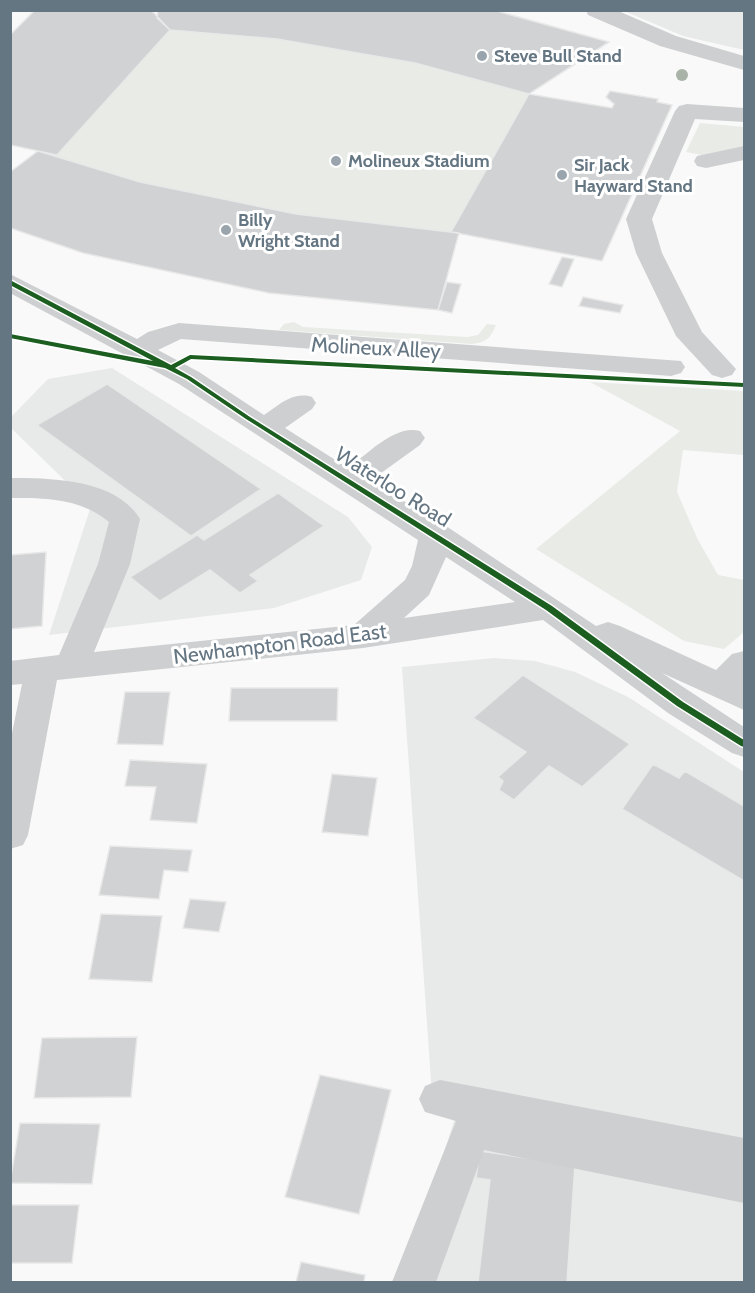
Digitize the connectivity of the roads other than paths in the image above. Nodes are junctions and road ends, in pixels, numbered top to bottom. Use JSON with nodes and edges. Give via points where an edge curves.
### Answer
{"nodes":[{"id":1,"x":596,"y":10,"type":"edge"},
{"id":2,"x":744,"y":63,"type":"edge"},
{"id":3,"x":744,"y":115,"type":"edge"},
{"id":4,"x":744,"y":153,"type":"edge"},
{"id":5,"x":706,"y":161,"type":"dead end"},
{"id":6,"x":10,"y":282,"type":"edge"},
{"id":7,"x":139,"y":350,"type":"junction"},
{"id":8,"x":733,"y":370,"type":"edge"},
{"id":9,"x":302,"y":403,"type":"dead end"},
{"id":10,"x":264,"y":428,"type":"junction"},
{"id":11,"x":410,"y":438,"type":"dead end"},
{"id":12,"x":349,"y":482,"type":"junction"},
{"id":13,"x":10,"y":488,"type":"edge"},
{"id":14,"x":435,"y":534,"type":"junction"},
{"id":15,"x":549,"y":608,"type":"junction"},
{"id":16,"x":362,"y":636,"type":"junction"},
{"id":17,"x":42,"y":670,"type":"edge"},
{"id":18,"x":737,"y":682,"type":"edge"},
{"id":19,"x":744,"y":744,"type":"edge"},
{"id":20,"x":10,"y":835,"type":"edge"},
{"id":21,"x":440,"y":1099,"type":"dead end"},
{"id":22,"x":744,"y":1157,"type":"edge"},
{"id":23,"x":744,"y":1183,"type":"edge"},
{"id":24,"x":414,"y":1282,"type":"edge"}],
"edges":[{"from":1,"to":2,"type":"street","via":[[668,41]]},
{"from":3,"to":8,"type":"street","via":[[687,111],[639,219],[649,253],[690,336]]},
{"from":4,"to":5,"type":"street"},
{"from":6,"to":7,"type":"street","name":"Waterloo Road"},
{"from":7,"to":8,"type":"street","via":[[179,331]]},
{"from":7,"to":10,"type":"street","name":"Waterloo Road"},
{"from":9,"to":10,"type":"street"},
{"from":10,"to":12,"type":"street","name":"Waterloo Road"},
{"from":11,"to":12,"type":"street"},
{"from":12,"to":14,"type":"street","name":"Waterloo Road"},
{"from":13,"to":17,"type":"street","via":[[43,488],[99,499],[125,519],[122,547],[112,575],[94,607]]},
{"from":14,"to":15,"type":"street","name":"Waterloo Road"},
{"from":14,"to":16,"type":"street","via":[[428,566],[418,587]]},
{"from":15,"to":16,"type":"street","name":"Newhampton Road East"},
{"from":15,"to":18,"type":"street","name":"Waterloo Road"},
{"from":15,"to":19,"type":"street","name":"Waterloo Road","via":[[680,704]]},
{"from":16,"to":17,"type":"street","name":"Newhampton Road East"},
{"from":17,"to":20,"type":"street"},
{"from":21,"to":22,"type":"street"},
{"from":23,"to":24,"type":"street","via":[[481,1130],[469,1135],[462,1150]]}]}
